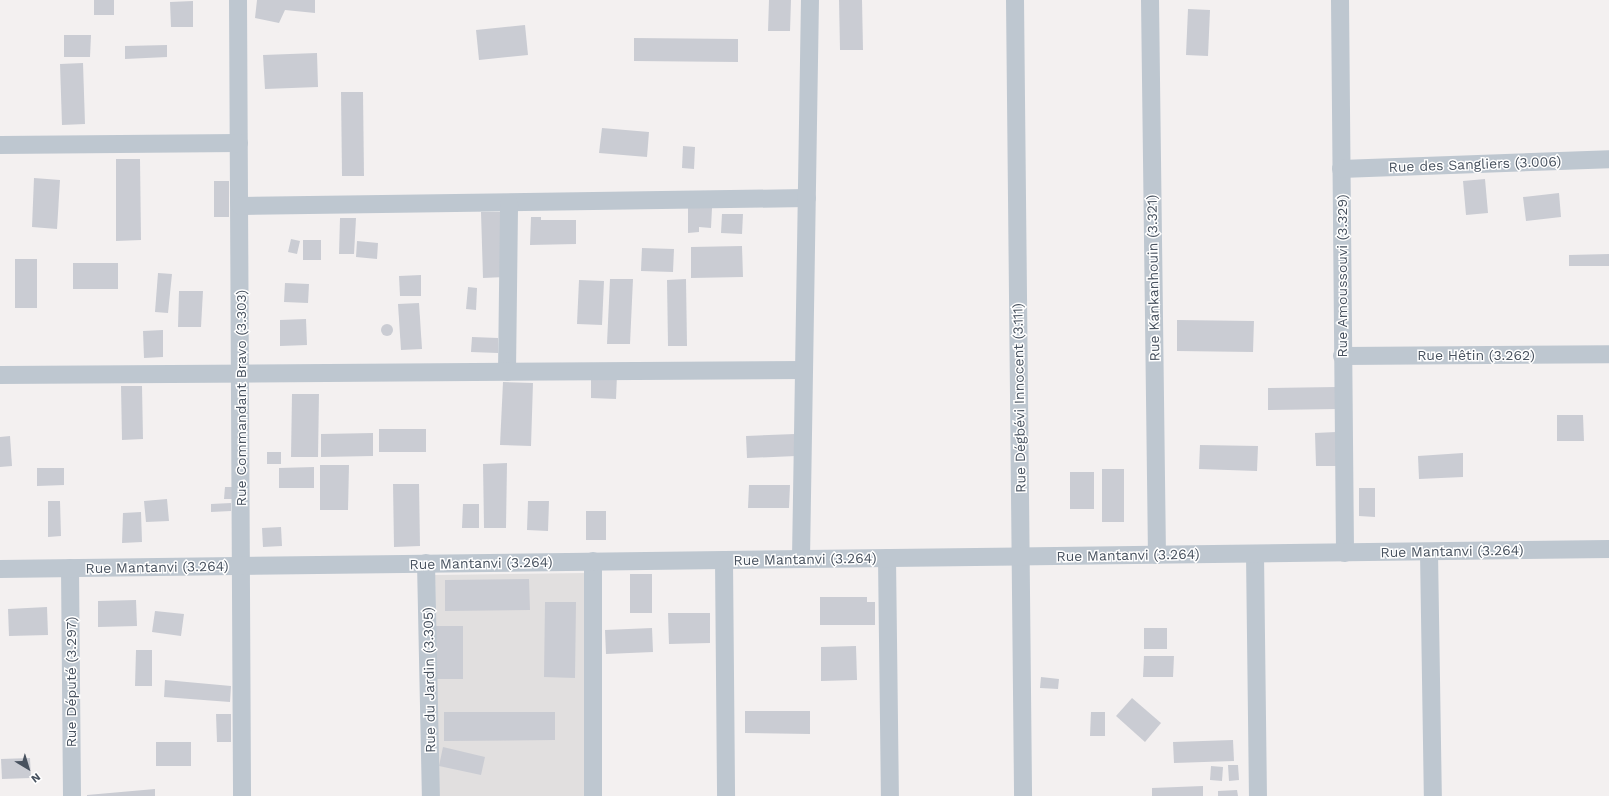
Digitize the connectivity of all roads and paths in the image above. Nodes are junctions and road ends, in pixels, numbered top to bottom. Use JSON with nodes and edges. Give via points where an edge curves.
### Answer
{"nodes":[{"id":1,"x":238,"y":0,"type":"edge"},
{"id":2,"x":810,"y":0,"type":"edge"},
{"id":3,"x":1015,"y":0,"type":"edge"},
{"id":4,"x":1150,"y":0,"type":"edge"},
{"id":5,"x":1340,"y":0,"type":"edge"},
{"id":6,"x":239,"y":144,"type":"junction"},
{"id":7,"x":0,"y":145,"type":"edge"},
{"id":8,"x":1609,"y":158,"type":"edge"},
{"id":9,"x":1341,"y":169,"type":"junction"},
{"id":10,"x":807,"y":198,"type":"junction"},
{"id":11,"x":509,"y":203,"type":"junction"},
{"id":12,"x":241,"y":206,"type":"junction"},
{"id":13,"x":1609,"y":354,"type":"edge"},
{"id":14,"x":1342,"y":356,"type":"junction"},
{"id":15,"x":804,"y":370,"type":"junction"},
{"id":16,"x":506,"y":372,"type":"junction"},
{"id":17,"x":241,"y":374,"type":"junction"},
{"id":18,"x":0,"y":375,"type":"edge"},
{"id":19,"x":1609,"y":550,"type":"edge"},
{"id":20,"x":1429,"y":552,"type":"junction"},
{"id":21,"x":1345,"y":553,"type":"junction"},
{"id":22,"x":1255,"y":554,"type":"junction"},
{"id":23,"x":1157,"y":555,"type":"junction"},
{"id":24,"x":1021,"y":556,"type":"junction"},
{"id":25,"x":887,"y":558,"type":"junction"},
{"id":26,"x":801,"y":559,"type":"junction"},
{"id":27,"x":724,"y":560,"type":"junction"},
{"id":28,"x":593,"y":561,"type":"junction"},
{"id":29,"x":426,"y":564,"type":"junction"},
{"id":30,"x":239,"y":566,"type":"junction"},
{"id":31,"x":0,"y":568,"type":"edge"},
{"id":32,"x":70,"y":568,"type":"junction"},
{"id":33,"x":72,"y":796,"type":"edge"},
{"id":34,"x":242,"y":796,"type":"edge"},
{"id":35,"x":431,"y":796,"type":"edge"},
{"id":36,"x":593,"y":796,"type":"edge"},
{"id":37,"x":726,"y":796,"type":"edge"},
{"id":38,"x":890,"y":796,"type":"edge"},
{"id":39,"x":1023,"y":796,"type":"edge"},
{"id":40,"x":1258,"y":796,"type":"edge"},
{"id":41,"x":1433,"y":796,"type":"edge"}],
"edges":[{"from":1,"to":6,"type":"street","name":"Rue Commandant Bravo (3.303)"},
{"from":2,"to":10,"type":"street"},
{"from":3,"to":24,"type":"street","name":"Rue Dégbévi Innocent (3.111)"},
{"from":4,"to":23,"type":"street","name":"Rue Kankanhouin (3.321)"},
{"from":5,"to":9,"type":"street","name":"Rue Amoussouvi (3.329)"},
{"from":6,"to":7,"type":"street"},
{"from":6,"to":12,"type":"street","name":"Rue Commandant Bravo (3.303)"},
{"from":8,"to":9,"type":"street","name":"Rue des Sangliers (3.006)"},
{"from":9,"to":14,"type":"street","name":"Rue Amoussouvi (3.329)"},
{"from":10,"to":11,"type":"street"},
{"from":10,"to":15,"type":"street"},
{"from":11,"to":12,"type":"street"},
{"from":11,"to":16,"type":"street"},
{"from":12,"to":17,"type":"street","name":"Rue Commandant Bravo (3.303)"},
{"from":13,"to":14,"type":"street","name":"Rue Hêtin (3.262)"},
{"from":14,"to":21,"type":"street","name":"Rue Amoussouvi (3.329)"},
{"from":15,"to":16,"type":"street"},
{"from":15,"to":26,"type":"street"},
{"from":16,"to":17,"type":"street"},
{"from":17,"to":18,"type":"street"},
{"from":17,"to":30,"type":"street","name":"Rue Commandant Bravo (3.303)"},
{"from":19,"to":20,"type":"street","name":"Rue Mantanvi (3.264)"},
{"from":20,"to":21,"type":"street","name":"Rue Mantanvi (3.264)"},
{"from":20,"to":41,"type":"street"},
{"from":21,"to":22,"type":"street","name":"Rue Mantanvi (3.264)"},
{"from":22,"to":23,"type":"street","name":"Rue Mantanvi (3.264)"},
{"from":22,"to":40,"type":"street"},
{"from":23,"to":24,"type":"street","name":"Rue Mantanvi (3.264)"},
{"from":24,"to":25,"type":"street","name":"Rue Mantanvi (3.264)"},
{"from":24,"to":39,"type":"street","name":"Rue Dégbévi Innocent (3.111)"},
{"from":25,"to":26,"type":"street","name":"Rue Mantanvi (3.264)"},
{"from":25,"to":38,"type":"street"},
{"from":26,"to":27,"type":"street","name":"Rue Mantanvi (3.264)"},
{"from":27,"to":28,"type":"street","name":"Rue Mantanvi (3.264)"},
{"from":27,"to":37,"type":"street"},
{"from":28,"to":29,"type":"street","name":"Rue Mantanvi (3.264)"},
{"from":28,"to":36,"type":"street"},
{"from":29,"to":30,"type":"street","name":"Rue Mantanvi (3.264)"},
{"from":29,"to":35,"type":"street","name":"Rue du Jardin (3.305)"},
{"from":30,"to":32,"type":"street","name":"Rue Mantanvi (3.264)"},
{"from":30,"to":34,"type":"street","name":"Rue Commandant Bravo (3.303)"},
{"from":31,"to":32,"type":"street","name":"Rue Mantanvi (3.264)"},
{"from":32,"to":33,"type":"street","name":"Rue Député (3.297)"}]}
